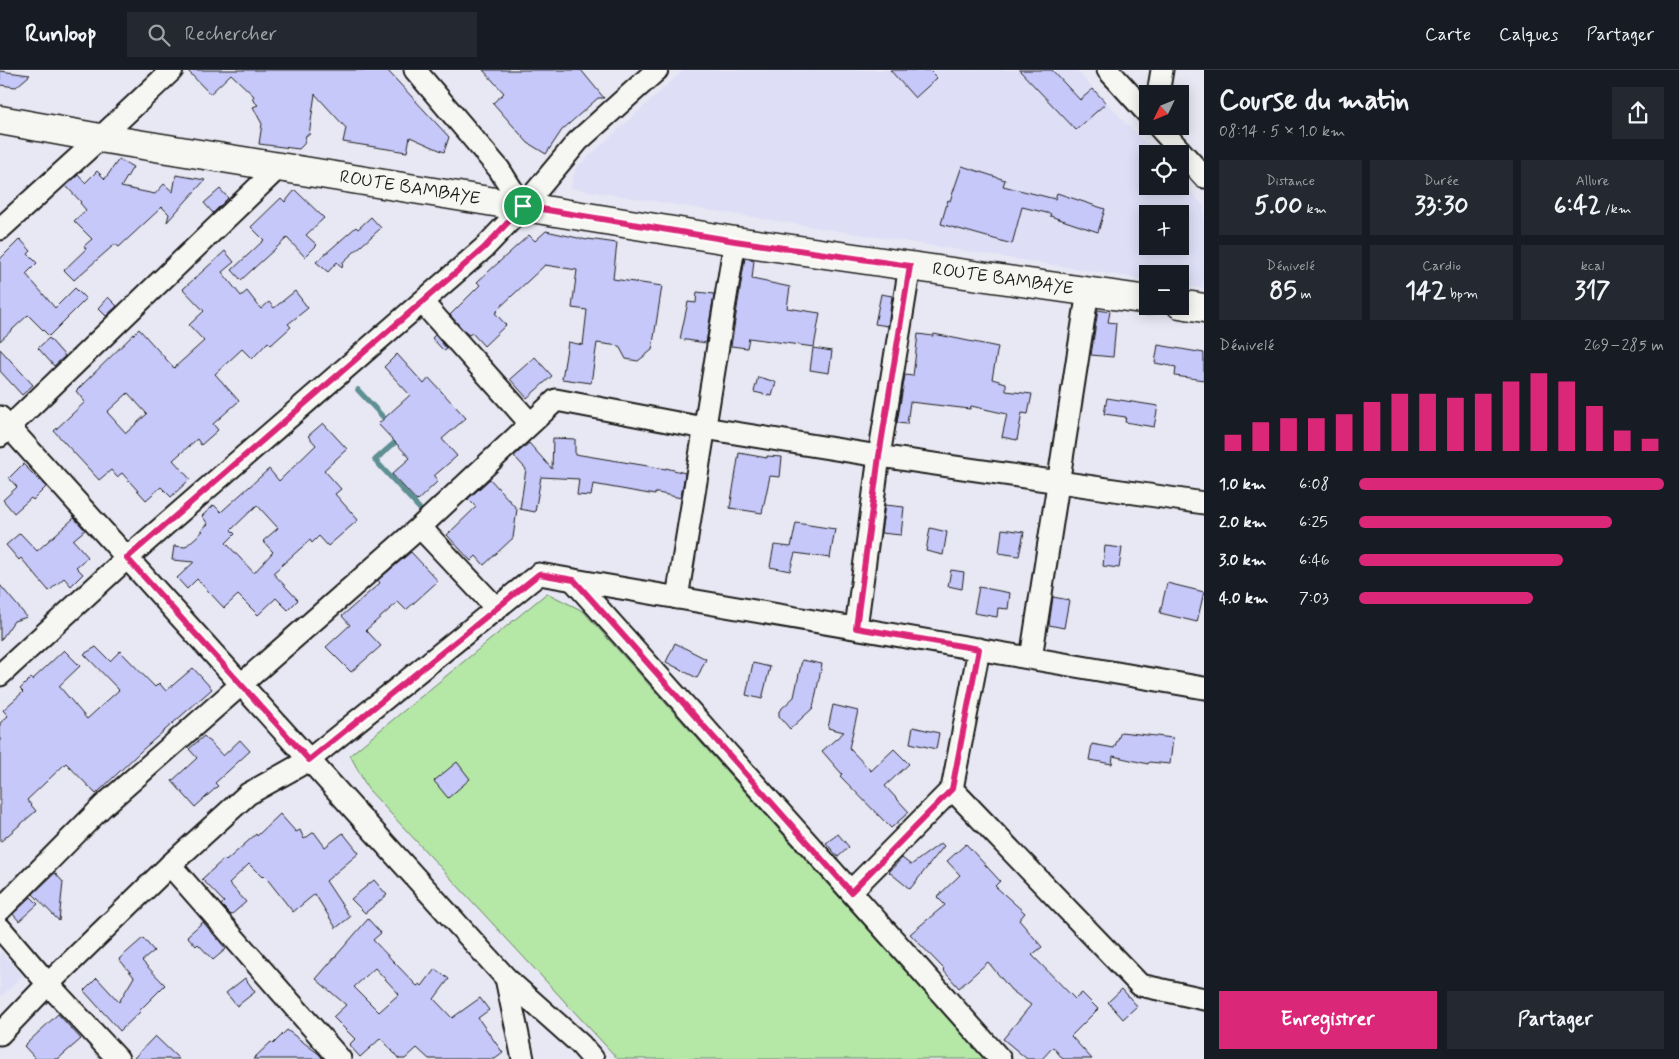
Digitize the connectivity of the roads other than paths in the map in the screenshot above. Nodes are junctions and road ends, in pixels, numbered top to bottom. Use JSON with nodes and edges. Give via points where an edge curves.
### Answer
{"nodes":[{"id":1,"x":172,"y":70,"type":"edge"},
{"id":2,"x":415,"y":70,"type":"edge"},
{"id":3,"x":657,"y":70,"type":"edge"},
{"id":4,"x":1108,"y":70,"type":"edge"},
{"id":5,"x":1162,"y":70,"type":"edge"},
{"id":6,"x":1160,"y":85,"type":"edge"},
{"id":7,"x":1139,"y":104,"type":"edge"},
{"id":8,"x":0,"y":120,"type":"edge"},
{"id":9,"x":1166,"y":135,"type":"edge"},
{"id":10,"x":100,"y":138,"type":"junction"},
{"id":11,"x":279,"y":167,"type":"junction"},
{"id":12,"x":1204,"y":177,"type":"edge"},
{"id":13,"x":523,"y":206,"type":"junction"},
{"id":14,"x":0,"y":228,"type":"edge"},
{"id":15,"x":735,"y":241,"type":"junction"},
{"id":16,"x":910,"y":266,"type":"junction"},
{"id":17,"x":1088,"y":291,"type":"junction"},
{"id":18,"x":1139,"y":299,"type":"edge"},
{"id":19,"x":422,"y":302,"type":"junction"},
{"id":20,"x":1189,"y":306,"type":"edge"},
{"id":21,"x":1204,"y":308,"type":"edge"},
{"id":22,"x":530,"y":423,"type":"junction"},
{"id":23,"x":3,"y":427,"type":"edge"},
{"id":24,"x":704,"y":428,"type":"junction"},
{"id":25,"x":879,"y":456,"type":"junction"},
{"id":26,"x":1059,"y":481,"type":"junction"},
{"id":27,"x":1204,"y":503,"type":"edge"},
{"id":28,"x":420,"y":527,"type":"junction"},
{"id":29,"x":127,"y":558,"type":"junction"},
{"id":30,"x":574,"y":580,"type":"junction"},
{"id":31,"x":677,"y":598,"type":"junction"},
{"id":32,"x":497,"y":609,"type":"junction"},
{"id":33,"x":856,"y":628,"type":"junction"},
{"id":34,"x":979,"y":649,"type":"junction"},
{"id":35,"x":1031,"y":658,"type":"junction"},
{"id":36,"x":0,"y":675,"type":"edge"},
{"id":37,"x":241,"y":684,"type":"junction"},
{"id":38,"x":1204,"y":688,"type":"edge"},
{"id":39,"x":309,"y":760,"type":"junction"},
{"id":40,"x":952,"y":789,"type":"junction"},
{"id":41,"x":170,"y":865,"type":"junction"},
{"id":42,"x":851,"y":892,"type":"junction"},
{"id":43,"x":0,"y":910,"type":"edge"},
{"id":44,"x":0,"y":928,"type":"edge"},
{"id":45,"x":506,"y":978,"type":"junction"},
{"id":46,"x":48,"y":984,"type":"junction"},
{"id":47,"x":1204,"y":999,"type":"edge"},
{"id":48,"x":0,"y":1034,"type":"edge"},
{"id":49,"x":521,"y":1058,"type":"edge"},
{"id":50,"x":118,"y":1059,"type":"edge"},
{"id":51,"x":340,"y":1059,"type":"edge"},
{"id":52,"x":593,"y":1059,"type":"edge"},
{"id":53,"x":1000,"y":1059,"type":"edge"}],
"edges":[{"from":1,"to":10,"type":"street"},
{"from":2,"to":13,"type":"street","via":[[499,169]]},
{"from":3,"to":13,"type":"street","via":[[578,141]]},
{"from":4,"to":7,"type":"street"},
{"from":5,"to":6,"type":"street"},
{"from":8,"to":10,"type":"street","name":"ROUTE BAMBAYE"},
{"from":9,"to":12,"type":"street"},
{"from":10,"to":11,"type":"street","name":"ROUTE BAMBAYE"},
{"from":10,"to":14,"type":"street"},
{"from":11,"to":13,"type":"street","name":"ROUTE BAMBAYE"},
{"from":11,"to":23,"type":"street"},
{"from":13,"to":15,"type":"street","name":"ROUTE BAMBAYE"},
{"from":13,"to":19,"type":"street","via":[[484,248]]},
{"from":15,"to":16,"type":"street","name":"ROUTE BAMBAYE"},
{"from":15,"to":24,"type":"street"},
{"from":16,"to":17,"type":"street","name":"ROUTE BAMBAYE"},
{"from":16,"to":25,"type":"street"},
{"from":17,"to":18,"type":"street","name":"ROUTE BAMBAYE"},
{"from":17,"to":26,"type":"street"},
{"from":19,"to":22,"type":"street"},
{"from":19,"to":29,"type":"street"},
{"from":20,"to":21,"type":"street"},
{"from":22,"to":24,"type":"street","via":[[556,400]]},
{"from":22,"to":28,"type":"street"},
{"from":23,"to":29,"type":"street"},
{"from":24,"to":25,"type":"street"},
{"from":24,"to":31,"type":"street"},
{"from":25,"to":26,"type":"street"},
{"from":25,"to":33,"type":"street"},
{"from":26,"to":27,"type":"street"},
{"from":26,"to":35,"type":"street"},
{"from":28,"to":32,"type":"street"},
{"from":28,"to":37,"type":"street"},
{"from":29,"to":36,"type":"street"},
{"from":29,"to":37,"type":"street"},
{"from":30,"to":31,"type":"street"},
{"from":30,"to":32,"type":"street","via":[[539,574]]},
{"from":30,"to":42,"type":"street"},
{"from":31,"to":33,"type":"street"},
{"from":32,"to":39,"type":"street"},
{"from":33,"to":34,"type":"street"},
{"from":34,"to":35,"type":"street"},
{"from":34,"to":40,"type":"street"},
{"from":35,"to":38,"type":"street"},
{"from":37,"to":39,"type":"street"},
{"from":37,"to":43,"type":"street","via":[[103,806]]},
{"from":39,"to":41,"type":"street","via":[[248,794]]},
{"from":39,"to":45,"type":"street"},
{"from":40,"to":42,"type":"street"},
{"from":40,"to":47,"type":"street","via":[[1140,985]]},
{"from":41,"to":46,"type":"street"},
{"from":41,"to":51,"type":"street"},
{"from":42,"to":53,"type":"street"},
{"from":44,"to":46,"type":"street"},
{"from":45,"to":49,"type":"street"},
{"from":45,"to":52,"type":"street"},
{"from":46,"to":48,"type":"street"},
{"from":46,"to":50,"type":"street"}]}
